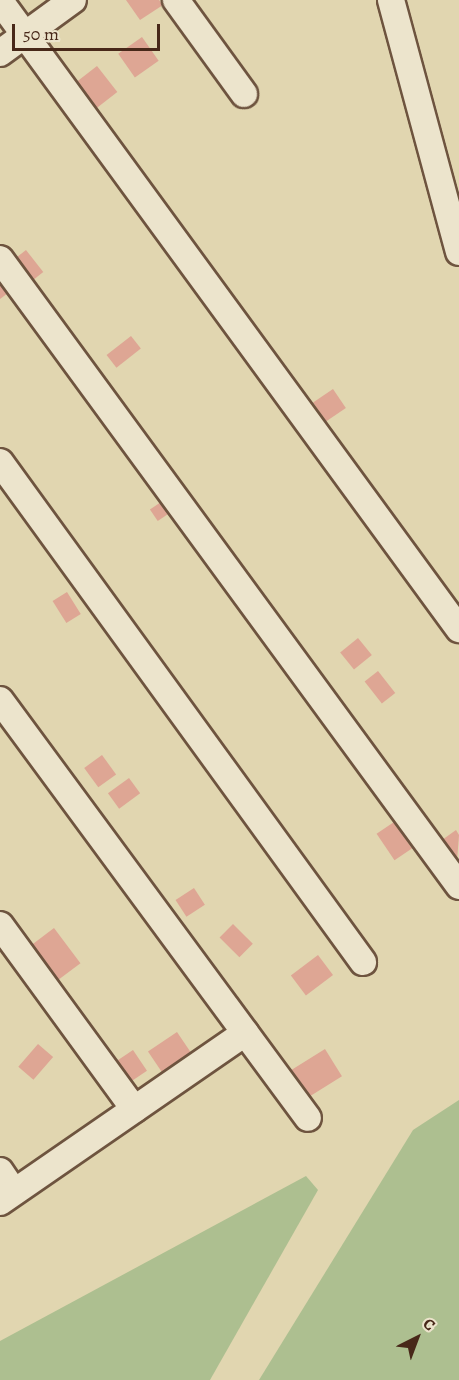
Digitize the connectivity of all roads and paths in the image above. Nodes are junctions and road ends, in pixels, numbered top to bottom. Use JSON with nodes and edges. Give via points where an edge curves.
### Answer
{"nodes":[{"id":1,"x":73,"y":0,"type":"edge"},
{"id":2,"x":176,"y":0,"type":"edge"},
{"id":3,"x":391,"y":0,"type":"edge"},
{"id":4,"x":0,"y":1,"type":"edge"},
{"id":5,"x":25,"y":36,"type":"junction"},
{"id":6,"x":0,"y":53,"type":"edge"},
{"id":7,"x":244,"y":94,"type":"dead end"},
{"id":8,"x":459,"y":252,"type":"edge"},
{"id":9,"x":0,"y":259,"type":"edge"},
{"id":10,"x":1,"y":467,"type":"edge"},
{"id":11,"x":459,"y":629,"type":"edge"},
{"id":12,"x":0,"y":700,"type":"edge"},
{"id":13,"x":459,"y":885,"type":"edge"},
{"id":14,"x":0,"y":925,"type":"edge"},
{"id":15,"x":363,"y":962,"type":"dead end"},
{"id":16,"x":245,"y":1033,"type":"junction"},
{"id":17,"x":134,"y":1109,"type":"junction"},
{"id":18,"x":308,"y":1118,"type":"dead end"},
{"id":19,"x":0,"y":1171,"type":"edge"},
{"id":20,"x":7,"y":1197,"type":"edge"}],
"edges":[{"from":1,"to":5,"type":"street"},
{"from":2,"to":7,"type":"street"},
{"from":3,"to":8,"type":"street"},
{"from":4,"to":5,"type":"street"},
{"from":5,"to":6,"type":"street"},
{"from":5,"to":11,"type":"street"},
{"from":9,"to":13,"type":"street"},
{"from":10,"to":15,"type":"street"},
{"from":12,"to":16,"type":"street"},
{"from":14,"to":17,"type":"street"},
{"from":16,"to":17,"type":"street"},
{"from":16,"to":18,"type":"street"},
{"from":17,"to":20,"type":"street"},
{"from":19,"to":20,"type":"street"}]}
